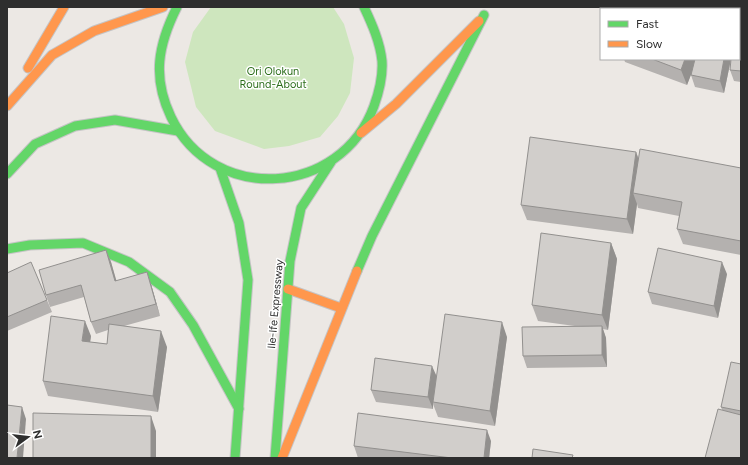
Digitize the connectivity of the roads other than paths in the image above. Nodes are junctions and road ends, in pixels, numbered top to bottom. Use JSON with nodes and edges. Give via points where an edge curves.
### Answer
{"nodes":[{"id":1,"x":64,"y":7,"type":"edge"},
{"id":2,"x":163,"y":7,"type":"edge"},
{"id":3,"x":177,"y":7,"type":"edge"},
{"id":4,"x":364,"y":7,"type":"edge"},
{"id":5,"x":486,"y":11,"type":"edge"},
{"id":6,"x":7,"y":102,"type":"edge"},
{"id":7,"x":7,"y":106,"type":"edge"},
{"id":8,"x":178,"y":131,"type":"junction"},
{"id":9,"x":361,"y":133,"type":"junction"},
{"id":10,"x":331,"y":162,"type":"junction"},
{"id":11,"x":220,"y":168,"type":"junction"},
{"id":12,"x":7,"y":174,"type":"edge"},
{"id":13,"x":7,"y":249,"type":"edge"},
{"id":14,"x":288,"y":289,"type":"junction"},
{"id":15,"x":341,"y":308,"type":"junction"},
{"id":16,"x":240,"y":409,"type":"junction"},
{"id":17,"x":235,"y":458,"type":"edge"},
{"id":18,"x":275,"y":458,"type":"edge"},
{"id":19,"x":282,"y":458,"type":"edge"}],
"edges":[{"from":1,"to":6,"type":"main road"},
{"from":2,"to":7,"type":"main road","via":[[94,31],[52,54]]},
{"from":3,"to":8,"type":"main road","via":[[165,31],[158,65],[163,100]]},
{"from":4,"to":9,"type":"main road","via":[[377,36],[382,70],[376,103]]},
{"from":5,"to":9,"type":"main road","via":[[417,83]]},
{"from":5,"to":15,"type":"main road","via":[[372,236]]},
{"from":8,"to":11,"type":"main road","via":[[197,152]]},
{"from":8,"to":12,"type":"main road","via":[[115,120],[75,126],[35,144]]},
{"from":9,"to":10,"type":"main road"},
{"from":10,"to":11,"type":"main road","via":[[296,177],[257,180]]},
{"from":10,"to":14,"type":"main road","name":"Ile-Ife Expressway","via":[[301,208],[290,261]]},
{"from":11,"to":16,"type":"main road","via":[[239,223],[248,280]]},
{"from":13,"to":16,"type":"main road","via":[[30,244],[83,243],[129,262],[170,292],[193,325]]},
{"from":14,"to":15,"type":"main road"},
{"from":14,"to":18,"type":"main road","name":"Ile-Ife Expressway"},
{"from":15,"to":19,"type":"main road"},
{"from":16,"to":17,"type":"main road"}]}
